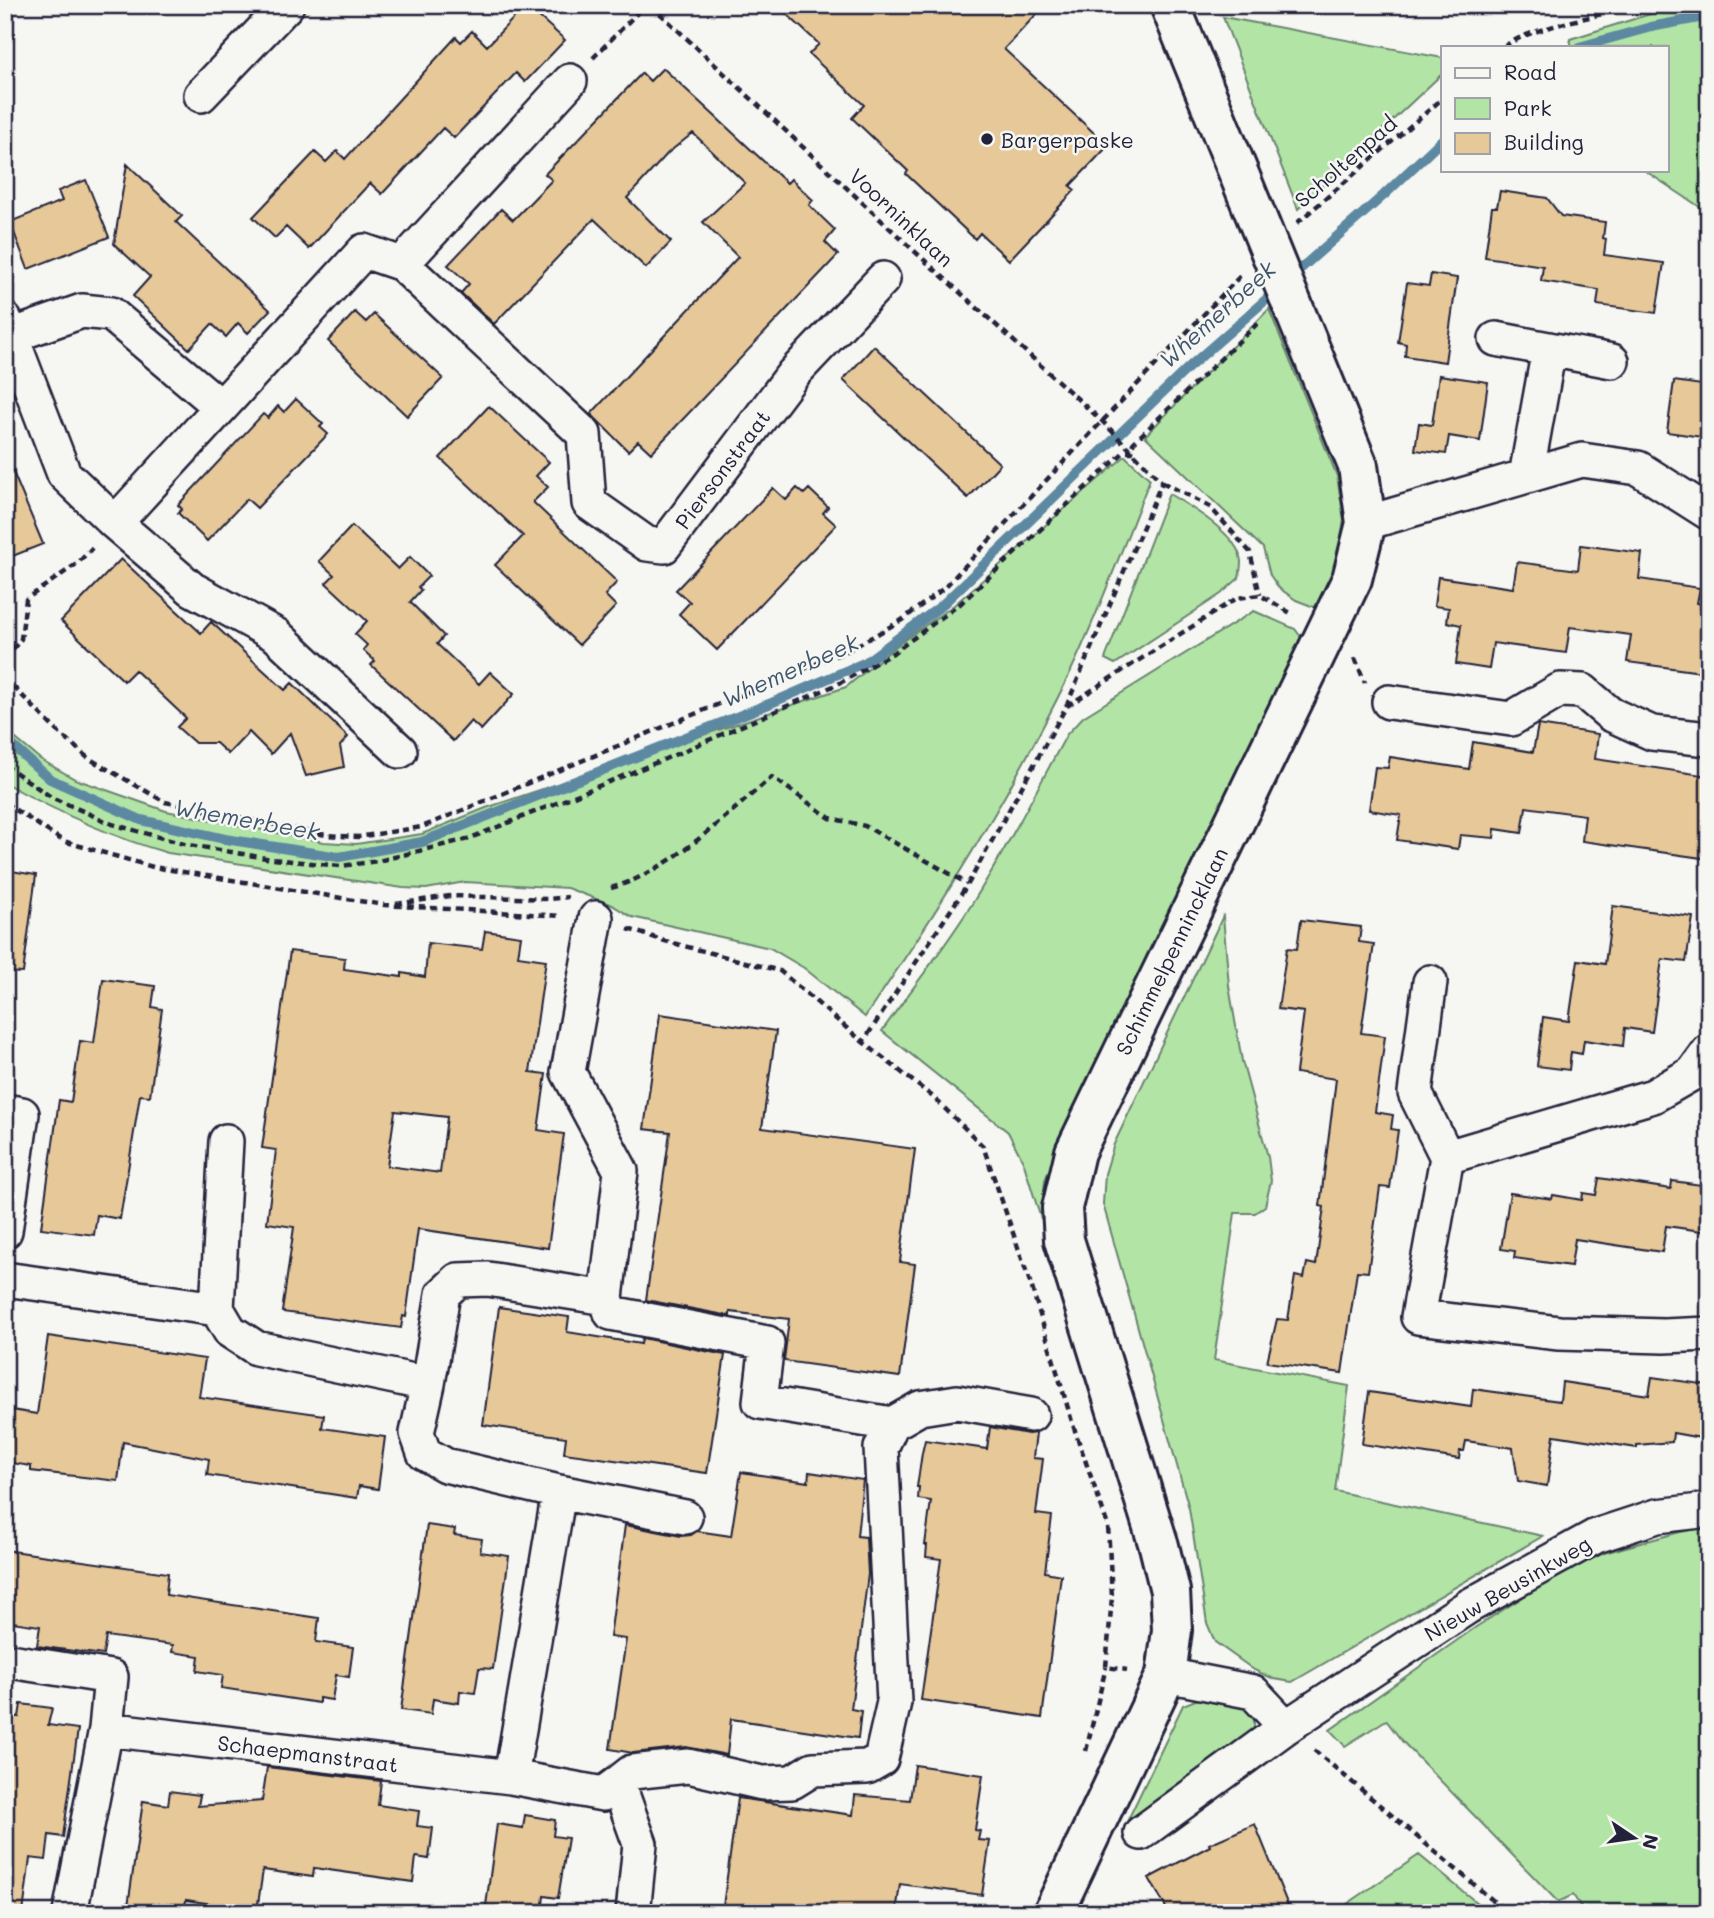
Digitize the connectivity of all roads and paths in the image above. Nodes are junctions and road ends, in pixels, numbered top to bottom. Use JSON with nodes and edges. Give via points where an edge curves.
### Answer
{"nodes":[{"id":1,"x":287,"y":5,"type":"edge"},
{"id":2,"x":645,"y":5,"type":"edge"},
{"id":3,"x":651,"y":5,"type":"edge"},
{"id":4,"x":1170,"y":5,"type":"edge"},
{"id":5,"x":1641,"y":5,"type":"edge"},
{"id":6,"x":1505,"y":46,"type":"edge"},
{"id":7,"x":570,"y":81,"type":"joint"},
{"id":8,"x":201,"y":95,"type":"dead end"},
{"id":9,"x":1441,"y":100,"type":"edge"},
{"id":10,"x":1268,"y":248,"type":"junction"},
{"id":11,"x":402,"y":264,"type":"junction"},
{"id":12,"x":883,"y":279,"type":"dead end"},
{"id":13,"x":1287,"y":295,"type":"junction"},
{"id":14,"x":8,"y":328,"type":"edge"},
{"id":15,"x":1496,"y":339,"type":"dead end"},
{"id":16,"x":1549,"y":349,"type":"junction"},
{"id":17,"x":1612,"y":361,"type":"dead end"},
{"id":18,"x":220,"y":406,"type":"junction"},
{"id":19,"x":1102,"y":421,"type":"junction"},
{"id":20,"x":1132,"y":452,"type":"junction"},
{"id":21,"x":1526,"y":475,"type":"junction"},
{"id":22,"x":1162,"y":482,"type":"junction"},
{"id":23,"x":1709,"y":513,"type":"edge"},
{"id":24,"x":115,"y":523,"type":"junction"},
{"id":25,"x":1366,"y":523,"type":"junction"},
{"id":26,"x":1259,"y":595,"type":"junction"},
{"id":27,"x":1326,"y":634,"type":"junction"},
{"id":28,"x":5,"y":659,"type":"edge"},
{"id":29,"x":5,"y":678,"type":"edge"},
{"id":30,"x":1389,"y":702,"type":"joint"},
{"id":31,"x":1066,"y":707,"type":"junction"},
{"id":32,"x":1709,"y":739,"type":"edge"},
{"id":33,"x":400,"y":751,"type":"dead end"},
{"id":34,"x":5,"y":765,"type":"edge"},
{"id":35,"x":5,"y":803,"type":"edge"},
{"id":36,"x":968,"y":884,"type":"junction"},
{"id":37,"x":591,"y":901,"type":"junction"},
{"id":38,"x":384,"y":905,"type":"junction"},
{"id":39,"x":1430,"y":982,"type":"dead end"},
{"id":40,"x":863,"y":1042,"type":"junction"},
{"id":41,"x":1709,"y":1051,"type":"edge"},
{"id":42,"x":5,"y":1111,"type":"edge"},
{"id":43,"x":226,"y":1141,"type":"dead end"},
{"id":44,"x":1447,"y":1157,"type":"junction"},
{"id":45,"x":5,"y":1231,"type":"edge"},
{"id":46,"x":5,"y":1279,"type":"edge"},
{"id":47,"x":606,"y":1298,"type":"junction"},
{"id":48,"x":217,"y":1309,"type":"junction"},
{"id":49,"x":1709,"y":1334,"type":"edge"},
{"id":50,"x":428,"y":1384,"type":"junction"},
{"id":51,"x":1031,"y":1415,"type":"dead end"},
{"id":52,"x":892,"y":1424,"type":"junction"},
{"id":53,"x":559,"y":1492,"type":"junction"},
{"id":54,"x":1709,"y":1510,"type":"edge"},
{"id":55,"x":685,"y":1517,"type":"dead end"},
{"id":56,"x":5,"y":1663,"type":"edge"},
{"id":57,"x":1166,"y":1675,"type":"junction"},
{"id":58,"x":1286,"y":1727,"type":"junction"},
{"id":59,"x":106,"y":1729,"type":"junction"},
{"id":60,"x":511,"y":1777,"type":"junction"},
{"id":61,"x":618,"y":1783,"type":"junction"},
{"id":62,"x":1141,"y":1833,"type":"dead end"},
{"id":63,"x":70,"y":1913,"type":"edge"},
{"id":64,"x":633,"y":1913,"type":"edge"},
{"id":65,"x":1053,"y":1913,"type":"edge"},
{"id":66,"x":1508,"y":1913,"type":"edge"}],
"edges":[{"from":1,"to":8,"type":"street"},
{"from":2,"to":7,"type":"path"},
{"from":3,"to":19,"type":"path","name":"Voorninklaan"},
{"from":4,"to":10,"type":"street","name":"Schimmelpennincklaan"},
{"from":5,"to":6,"type":"path","via":[[1564,24]]},
{"from":7,"to":11,"type":"street"},
{"from":9,"to":10,"type":"path","name":"Scholtenpad"},
{"from":10,"to":13,"type":"street","name":"Schimmelpennincklaan"},
{"from":10,"to":19,"type":"path","name":"Scholtenpad"},
{"from":11,"to":12,"type":"street","name":"Piersonstraat","via":[[584,434],[589,503],[646,544],[664,546],[794,373]]},
{"from":11,"to":18,"type":"street","name":"Piersonstraat","via":[[364,251]]},
{"from":13,"to":20,"type":"path","via":[[1133,443]]},
{"from":13,"to":25,"type":"street","name":"Schimmelpennincklaan","via":[[1358,466]]},
{"from":14,"to":18,"type":"street","via":[[82,311],[111,314]]},
{"from":14,"to":24,"type":"street","via":[[64,474]]},
{"from":15,"to":16,"type":"street"},
{"from":16,"to":17,"type":"street"},
{"from":16,"to":21,"type":"street"},
{"from":18,"to":24,"type":"street","name":"Piersonstraat"},
{"from":19,"to":20,"type":"path","name":"Voorninklaan"},
{"from":19,"to":29,"type":"path","name":"Scholtenpad","via":[[944,588],[902,620],[847,651],[422,827],[358,837],[326,835],[165,802],[88,758]]},
{"from":20,"to":22,"type":"path","name":"Voorninklaan"},
{"from":20,"to":34,"type":"path","via":[[1124,452],[960,604],[893,653],[838,684],[468,839],[341,866],[272,859],[184,844],[112,824],[51,797]]},
{"from":21,"to":23,"type":"street","via":[[1582,460],[1638,468]]},
{"from":21,"to":25,"type":"street"},
{"from":22,"to":26,"type":"path","name":"Voorninklaan","via":[[1210,507],[1250,552]]},
{"from":22,"to":31,"type":"path"},
{"from":24,"to":28,"type":"path","via":[[78,563],[26,599],[21,639]]},
{"from":24,"to":33,"type":"street","via":[[192,589],[276,635]]},
{"from":25,"to":27,"type":"street","name":"Schimmelpennincklaan","via":[[1352,579]]},
{"from":26,"to":27,"type":"path"},
{"from":26,"to":31,"type":"path","via":[[1237,598]]},
{"from":27,"to":30,"type":"path","via":[[1355,658],[1370,692]]},
{"from":27,"to":57,"type":"street","name":"Schimmelpennincklaan","via":[[1075,1152],[1062,1208],[1064,1240],[1160,1546],[1170,1591],[1172,1630]]},
{"from":30,"to":32,"type":"street","via":[[1511,719],[1560,690],[1583,691],[1610,714],[1652,733]]},
{"from":31,"to":36,"type":"path"},
{"from":35,"to":38,"type":"path","via":[[63,841],[141,863]]},
{"from":36,"to":37,"type":"path","via":[[865,826],[830,818],[772,777],[677,854]]},
{"from":36,"to":40,"type":"path"},
{"from":37,"to":38,"type":"path"},
{"from":37,"to":38,"type":"path","via":[[450,896]]},
{"from":37,"to":40,"type":"path","via":[[665,942],[780,971]]},
{"from":37,"to":47,"type":"street","via":[[568,1072],[621,1171]]},
{"from":39,"to":44,"type":"street","via":[[1415,1093]]},
{"from":40,"to":57,"type":"path","via":[[933,1097],[982,1146],[1108,1526],[1112,1597],[1106,1667]]},
{"from":41,"to":44,"type":"street","via":[[1693,1073],[1653,1096]]},
{"from":42,"to":45,"type":"street","via":[[22,1114]]},
{"from":43,"to":48,"type":"street"},
{"from":44,"to":49,"type":"street","via":[[1418,1317],[1559,1334]]},
{"from":46,"to":48,"type":"street"},
{"from":47,"to":50,"type":"street","via":[[488,1279],[458,1280],[443,1294]]},
{"from":47,"to":52,"type":"street","via":[[611,1313],[767,1343],[760,1402]]},
{"from":48,"to":50,"type":"street","via":[[230,1331],[256,1348]]},
{"from":50,"to":53,"type":"street","via":[[417,1433],[424,1453],[445,1465]]},
{"from":51,"to":52,"type":"street","via":[[957,1402],[920,1408]]},
{"from":52,"to":61,"type":"street","name":"Schaepmanstraat","via":[[881,1448],[894,1702],[881,1759],[867,1766],[813,1769],[792,1782],[762,1783],[688,1766],[632,1772]]},
{"from":53,"to":55,"type":"street"},
{"from":53,"to":60,"type":"street"},
{"from":54,"to":58,"type":"street","name":"Nieuw Beusinkweg","via":[[1657,1516],[1596,1536],[1469,1606]]},
{"from":56,"to":59,"type":"street","via":[[111,1677]]},
{"from":57,"to":58,"type":"street","via":[[1253,1692]]},
{"from":57,"to":65,"type":"street","name":"Schimmelpennincklaan"},
{"from":58,"to":62,"type":"street","name":"Nieuw Beusinkweg"},
{"from":58,"to":66,"type":"path"},
{"from":59,"to":60,"type":"street","name":"Schaepmanstraat"},
{"from":59,"to":63,"type":"street"},
{"from":60,"to":61,"type":"street","name":"Schaepmanstraat","via":[[603,1794]]},
{"from":61,"to":64,"type":"street","via":[[640,1844]]}]}
